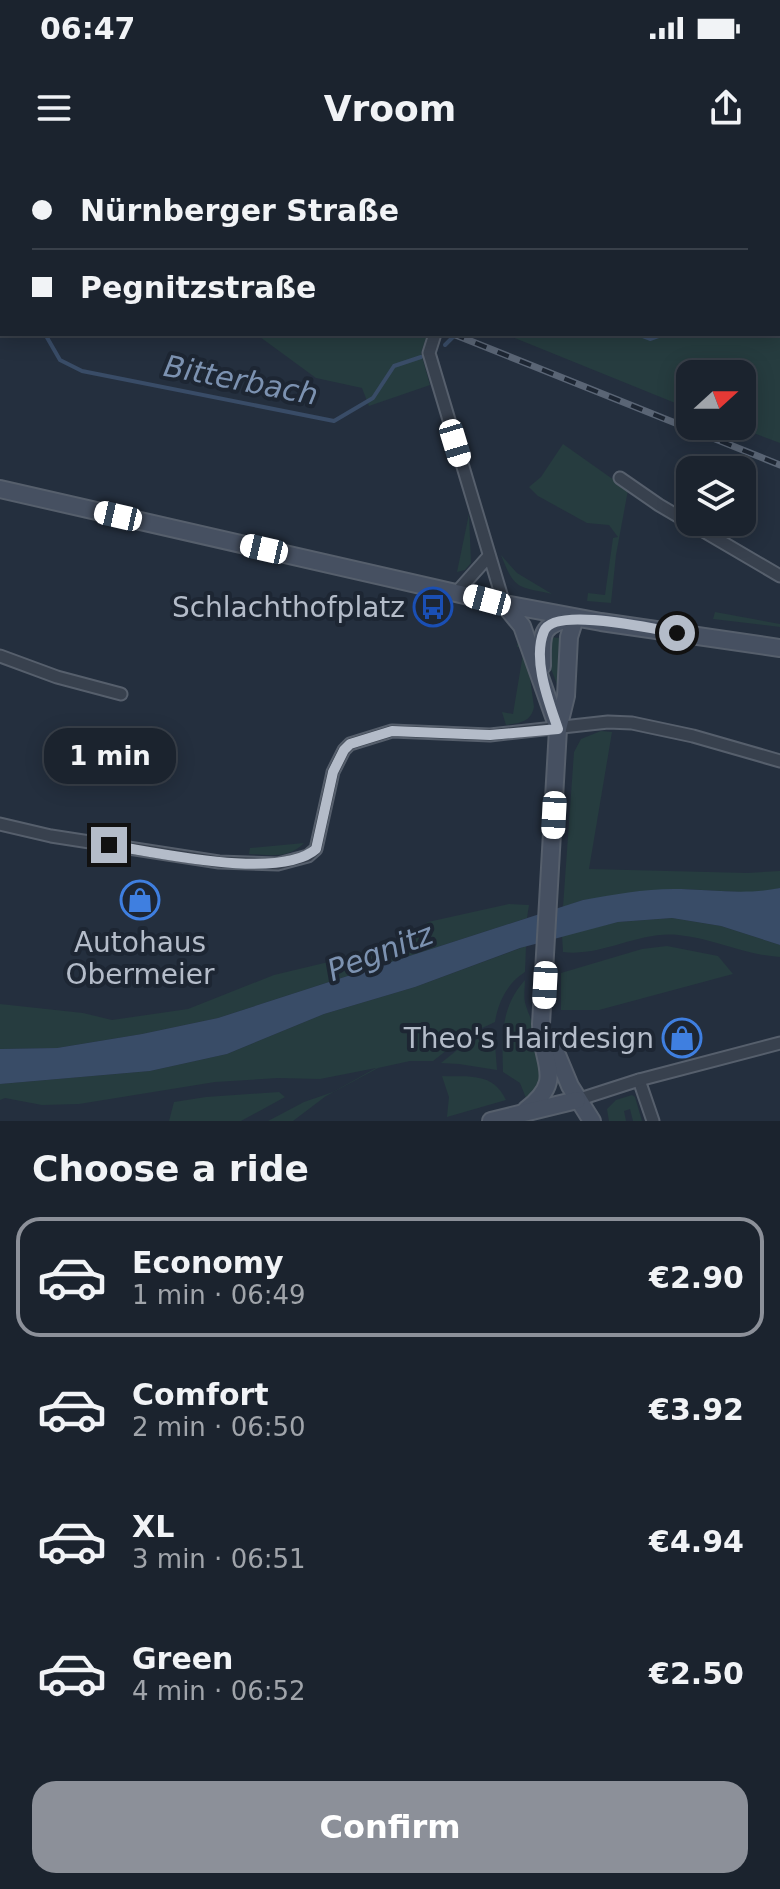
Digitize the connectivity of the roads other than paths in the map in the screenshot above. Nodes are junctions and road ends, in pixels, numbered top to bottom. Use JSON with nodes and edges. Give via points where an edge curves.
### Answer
{"nodes":[{"id":1,"x":434,"y":336,"type":"edge"},
{"id":2,"x":620,"y":478,"type":"dead end"},
{"id":3,"x":0,"y":489,"type":"edge"},
{"id":4,"x":489,"y":556,"type":"junction"},
{"id":5,"x":780,"y":576,"type":"edge"},
{"id":6,"x":457,"y":592,"type":"junction"},
{"id":7,"x":504,"y":604,"type":"junction"},
{"id":8,"x":575,"y":618,"type":"junction"},
{"id":9,"x":780,"y":648,"type":"edge"},
{"id":10,"x":0,"y":656,"type":"edge"},
{"id":11,"x":542,"y":678,"type":"junction"},
{"id":12,"x":121,"y":694,"type":"dead end"},
{"id":13,"x":558,"y":729,"type":"junction"},
{"id":14,"x":780,"y":761,"type":"edge"},
{"id":15,"x":0,"y":824,"type":"edge"},
{"id":16,"x":543,"y":1013,"type":"junction"},
{"id":17,"x":780,"y":1043,"type":"edge"},
{"id":18,"x":639,"y":1080,"type":"junction"},
{"id":19,"x":577,"y":1100,"type":"junction"},
{"id":20,"x":526,"y":1110,"type":"junction"},
{"id":21,"x":491,"y":1121,"type":"edge"},
{"id":22,"x":592,"y":1121,"type":"edge"},
{"id":23,"x":653,"y":1121,"type":"edge"}],
"edges":[{"from":1,"to":4,"type":"street","via":[[429,353]]},
{"from":2,"to":5,"type":"street"},
{"from":3,"to":6,"type":"main road"},
{"from":4,"to":6,"type":"street"},
{"from":4,"to":7,"type":"street"},
{"from":6,"to":7,"type":"main road"},
{"from":7,"to":8,"type":"main road"},
{"from":7,"to":11,"type":"main road","via":[[522,626]]},
{"from":8,"to":9,"type":"main road"},
{"from":8,"to":11,"type":"main road","via":[[551,623],[544,630]]},
{"from":8,"to":13,"type":"main road"},
{"from":10,"to":12,"type":"street"},
{"from":11,"to":13,"type":"main road"},
{"from":13,"to":14,"type":"street","via":[[608,722],[655,727]]},
{"from":13,"to":15,"type":"street","via":[[490,735],[392,731],[350,744],[333,772],[316,849],[278,864],[219,862]]},
{"from":13,"to":16,"type":"main road"},
{"from":16,"to":19,"type":"main road"},
{"from":16,"to":20,"type":"main road","via":[[541,1035],[550,1076],[545,1093]]},
{"from":17,"to":18,"type":"street"},
{"from":18,"to":19,"type":"street"},
{"from":18,"to":23,"type":"street"},
{"from":19,"to":20,"type":"main road"},
{"from":19,"to":22,"type":"main road"},
{"from":20,"to":21,"type":"main road"}]}
